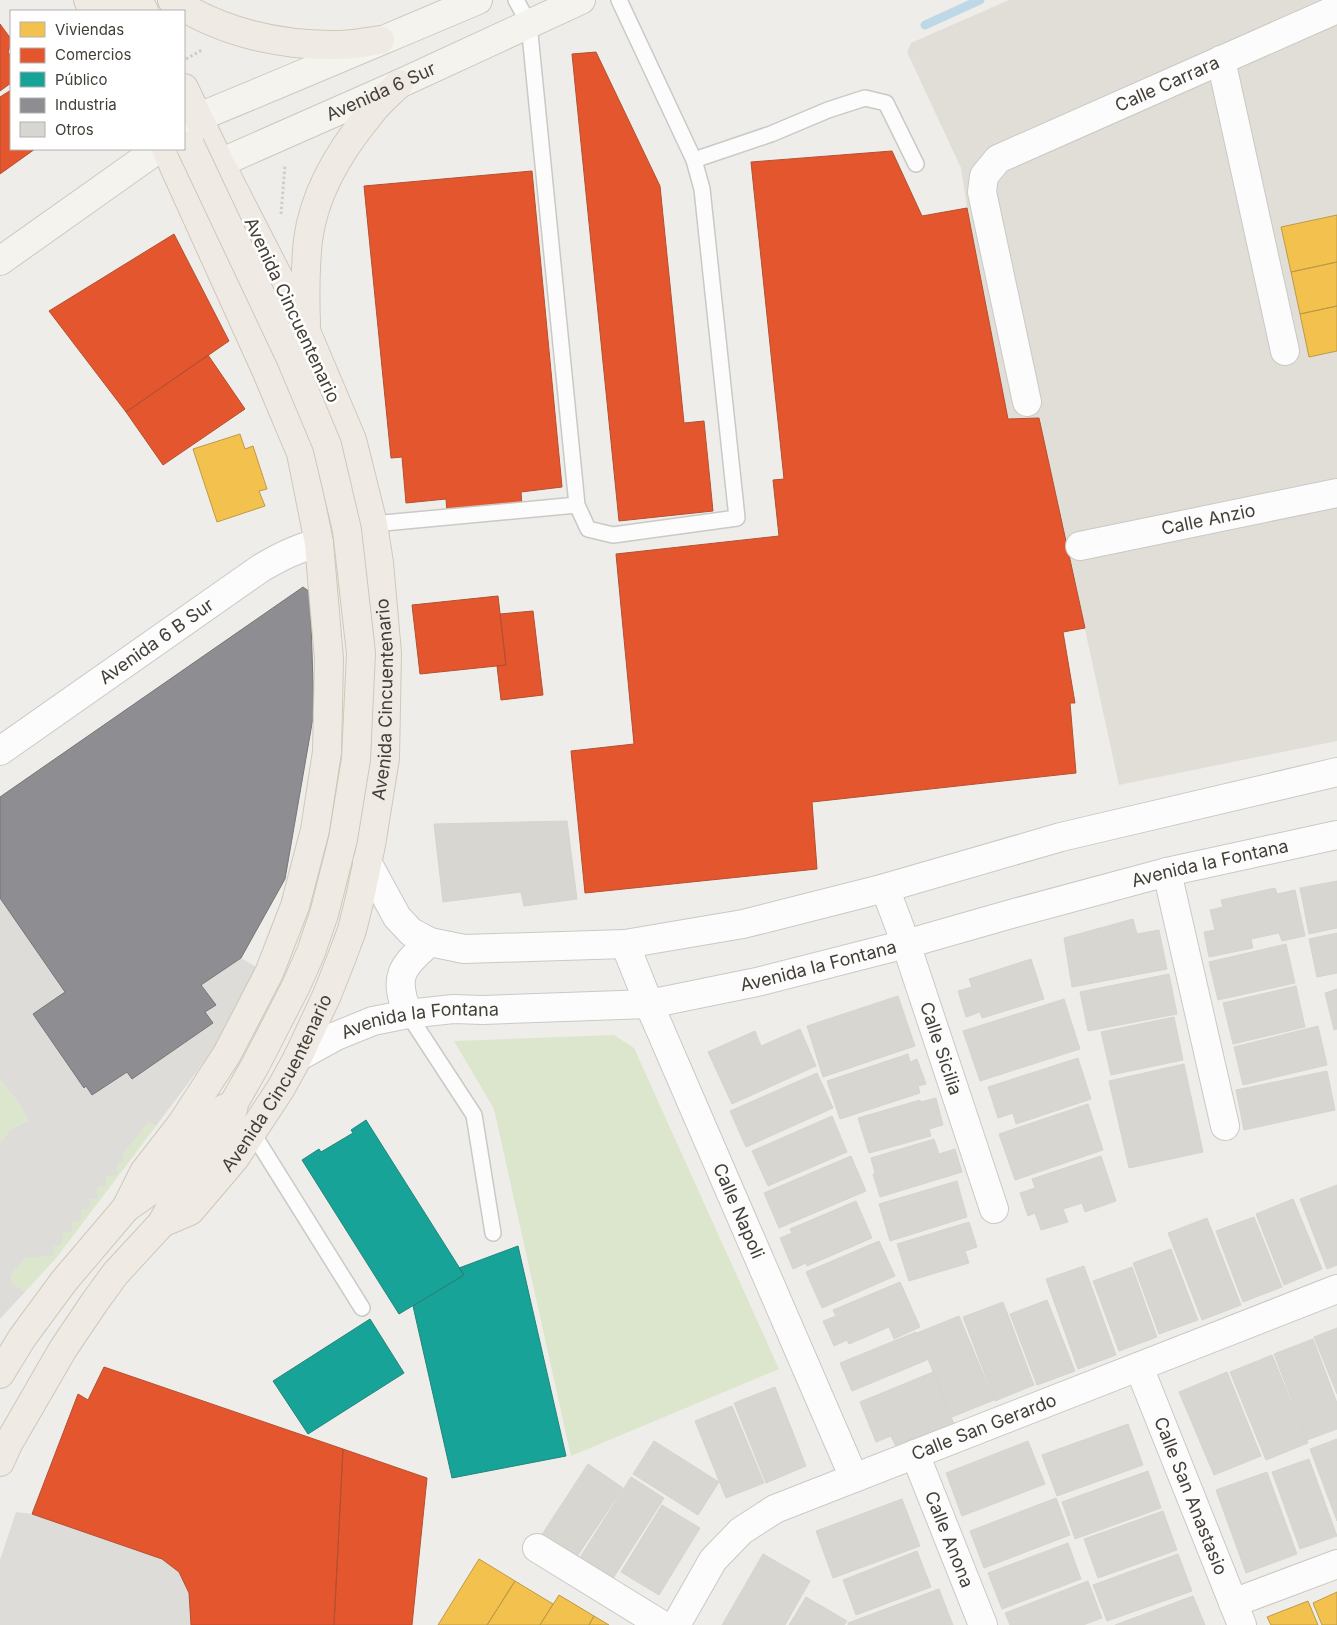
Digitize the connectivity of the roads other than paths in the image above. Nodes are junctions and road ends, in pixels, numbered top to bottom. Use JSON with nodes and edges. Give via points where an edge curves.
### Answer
{"nodes":[{"id":1,"x":172,"y":0,"type":"edge"},
{"id":2,"x":478,"y":0,"type":"edge"},
{"id":3,"x":516,"y":0,"type":"edge"},
{"id":4,"x":581,"y":0,"type":"edge"},
{"id":5,"x":619,"y":0,"type":"edge"},
{"id":6,"x":1337,"y":9,"type":"edge"},
{"id":7,"x":530,"y":24,"type":"junction"},
{"id":8,"x":380,"y":40,"type":"junction"},
{"id":9,"x":1221,"y":60,"type":"junction"},
{"id":10,"x":399,"y":84,"type":"junction"},
{"id":11,"x":185,"y":96,"type":"edge"},
{"id":12,"x":189,"y":126,"type":"edge"},
{"id":13,"x":157,"y":150,"type":"edge"},
{"id":14,"x":166,"y":150,"type":"edge"},
{"id":15,"x":180,"y":150,"type":"edge"},
{"id":16,"x":694,"y":160,"type":"junction"},
{"id":17,"x":220,"y":163,"type":"junction"},
{"id":18,"x":916,"y":164,"type":"dead end"},
{"id":19,"x":0,"y":261,"type":"edge"},
{"id":20,"x":306,"y":331,"type":"junction"},
{"id":21,"x":1285,"y":351,"type":"dead end"},
{"id":22,"x":1027,"y":402,"type":"dead end"},
{"id":23,"x":1337,"y":493,"type":"edge"},
{"id":24,"x":577,"y":505,"type":"junction"},
{"id":25,"x":373,"y":524,"type":"junction"},
{"id":26,"x":319,"y":543,"type":"junction"},
{"id":27,"x":1080,"y":546,"type":"dead end"},
{"id":28,"x":379,"y":563,"type":"junction"},
{"id":29,"x":0,"y":751,"type":"edge"},
{"id":30,"x":1337,"y":772,"type":"edge"},
{"id":31,"x":1337,"y":835,"type":"edge"},
{"id":32,"x":367,"y":862,"type":"junction"},
{"id":33,"x":1167,"y":872,"type":"junction"},
{"id":34,"x":885,"y":888,"type":"junction"},
{"id":35,"x":430,"y":942,"type":"junction"},
{"id":36,"x":625,"y":944,"type":"junction"},
{"id":37,"x":906,"y":944,"type":"junction"},
{"id":38,"x":649,"y":1004,"type":"junction"},
{"id":39,"x":408,"y":1014,"type":"junction"},
{"id":40,"x":298,"y":1057,"type":"junction"},
{"id":41,"x":235,"y":1101,"type":"junction"},
{"id":42,"x":1225,"y":1126,"type":"dead end"},
{"id":43,"x":252,"y":1132,"type":"junction"},
{"id":44,"x":126,"y":1208,"type":"junction"},
{"id":45,"x":994,"y":1209,"type":"dead end"},
{"id":46,"x":162,"y":1223,"type":"junction"},
{"id":47,"x":493,"y":1233,"type":"dead end"},
{"id":48,"x":1337,"y":1289,"type":"edge"},
{"id":49,"x":362,"y":1308,"type":"dead end"},
{"id":50,"x":1139,"y":1367,"type":"junction"},
{"id":51,"x":0,"y":1374,"type":"edge"},
{"id":52,"x":915,"y":1454,"type":"junction"},
{"id":53,"x":0,"y":1462,"type":"edge"},
{"id":54,"x":854,"y":1478,"type":"junction"},
{"id":55,"x":537,"y":1548,"type":"dead end"},
{"id":56,"x":1337,"y":1564,"type":"edge"},
{"id":57,"x":1237,"y":1614,"type":"edge"},
{"id":58,"x":662,"y":1625,"type":"edge"},
{"id":59,"x":676,"y":1625,"type":"edge"},
{"id":60,"x":983,"y":1625,"type":"edge"}],
"edges":[{"from":1,"to":8,"type":"main road","via":[[221,26],[299,44],[340,45]]},
{"from":2,"to":8,"type":"main road"},
{"from":3,"to":7,"type":"lane"},
{"from":4,"to":7,"type":"main road","name":"Avenida 6 Sur"},
{"from":5,"to":16,"type":"lane"},
{"from":6,"to":9,"type":"street","name":"Calle Carrara"},
{"from":7,"to":10,"type":"main road","name":"Avenida 6 Sur"},
{"from":7,"to":24,"type":"lane"},
{"from":8,"to":12,"type":"main road"},
{"from":9,"to":21,"type":"street"},
{"from":9,"to":22,"type":"street","name":"Calle Carrara","via":[[998,159],[984,176],[982,192]]},
{"from":10,"to":17,"type":"main road","name":"Avenida 6 Sur"},
{"from":10,"to":20,"type":"main road","via":[[370,113],[353,136],[317,202],[308,248]]},
{"from":11,"to":12,"type":"main road","name":"Avenida Cincuentenario"},
{"from":12,"to":17,"type":"main road","name":"Avenida Cincuentenario"},
{"from":12,"to":41,"type":"main road","name":"Avenida Cincuentenario","bridge":true,"via":[[327,445],[347,530],[361,653],[356,759],[343,839],[324,914],[296,986]]},
{"from":13,"to":19,"type":"main road"},
{"from":14,"to":26,"type":"main road","name":"Avenida Cincuentenario","via":[[301,453]]},
{"from":15,"to":17,"type":"main road"},
{"from":16,"to":18,"type":"lane","via":[[865,98],[886,103]]},
{"from":16,"to":24,"type":"lane","via":[[702,189],[737,518],[613,535],[588,528]]},
{"from":17,"to":20,"type":"main road","name":"Avenida Cincuentenario"},
{"from":20,"to":25,"type":"main road","name":"Avenida Cincuentenario","via":[[352,440]]},
{"from":23,"to":27,"type":"street","name":"Calle Anzio"},
{"from":24,"to":25,"type":"lane"},
{"from":25,"to":28,"type":"main road","name":"Avenida Cincuentenario"},
{"from":26,"to":28,"type":"main road","via":[[352,543]]},
{"from":26,"to":29,"type":"street","name":"Avenida 6 B Sur","via":[[303,547],[261,568]]},
{"from":26,"to":44,"type":"main road","name":"Avenida Cincuentenario","via":[[329,659],[327,752],[315,830],[295,906],[269,973],[228,1054],[182,1123],[144,1172]]},
{"from":28,"to":32,"type":"main road","name":"Avenida Cincuentenario","via":[[387,653],[385,758]]},
{"from":30,"to":34,"type":"street","via":[[1061,837]]},
{"from":31,"to":33,"type":"street","name":"Avenida la Fontana"},
{"from":32,"to":35,"type":"street","via":[[397,917],[411,932]]},
{"from":32,"to":40,"type":"main road","name":"Avenida Cincuentenario","via":[[352,930]]},
{"from":33,"to":37,"type":"street","name":"Avenida la Fontana"},
{"from":33,"to":42,"type":"street"},
{"from":34,"to":36,"type":"street","via":[[742,924]]},
{"from":34,"to":37,"type":"street","name":"Calle Sicilia"},
{"from":35,"to":36,"type":"street","via":[[464,949]]},
{"from":35,"to":39,"type":"street","via":[[410,959],[403,970],[400,981],[402,1000]]},
{"from":36,"to":38,"type":"street","name":"Calle Napoli"},
{"from":37,"to":38,"type":"street","name":"Avenida la Fontana","via":[[757,982]]},
{"from":37,"to":45,"type":"street","name":"Calle Sicilia"},
{"from":38,"to":39,"type":"street","name":"Avenida la Fontana","via":[[453,1009]]},
{"from":38,"to":54,"type":"street","name":"Calle Napoli"},
{"from":39,"to":40,"type":"street","name":"Avenida la Fontana","via":[[373,1020]]},
{"from":39,"to":47,"type":"lane","via":[[474,1115]]},
{"from":40,"to":43,"type":"main road","name":"Avenida Cincuentenario"},
{"from":41,"to":44,"type":"main road","name":"Avenida Cincuentenario","via":[[214,1116],[157,1186]]},
{"from":41,"to":46,"type":"main road","name":"Avenida Cincuentenario","via":[[230,1124],[175,1199]]},
{"from":43,"to":46,"type":"main road","name":"Avenida Cincuentenario","via":[[235,1158],[190,1211]]},
{"from":43,"to":49,"type":"lane"},
{"from":44,"to":51,"type":"main road","name":"Avenida Cincuentenario","via":[[64,1281]]},
{"from":46,"to":53,"type":"main road","name":"Avenida Cincuentenario","via":[[115,1274],[94,1303],[63,1349]]},
{"from":48,"to":50,"type":"street","name":"Calle San Gerardo"},
{"from":50,"to":52,"type":"street","name":"Calle San Gerardo"},
{"from":50,"to":57,"type":"street","name":"Calle San Anastasio"},
{"from":52,"to":54,"type":"street","name":"Calle San Gerardo"},
{"from":52,"to":60,"type":"street","name":"Calle Anona"},
{"from":54,"to":59,"type":"street","name":"Calle San Gerardo","via":[[775,1509],[741,1531],[713,1560]]},
{"from":55,"to":58,"type":"street"},
{"from":56,"to":57,"type":"street"}]}
